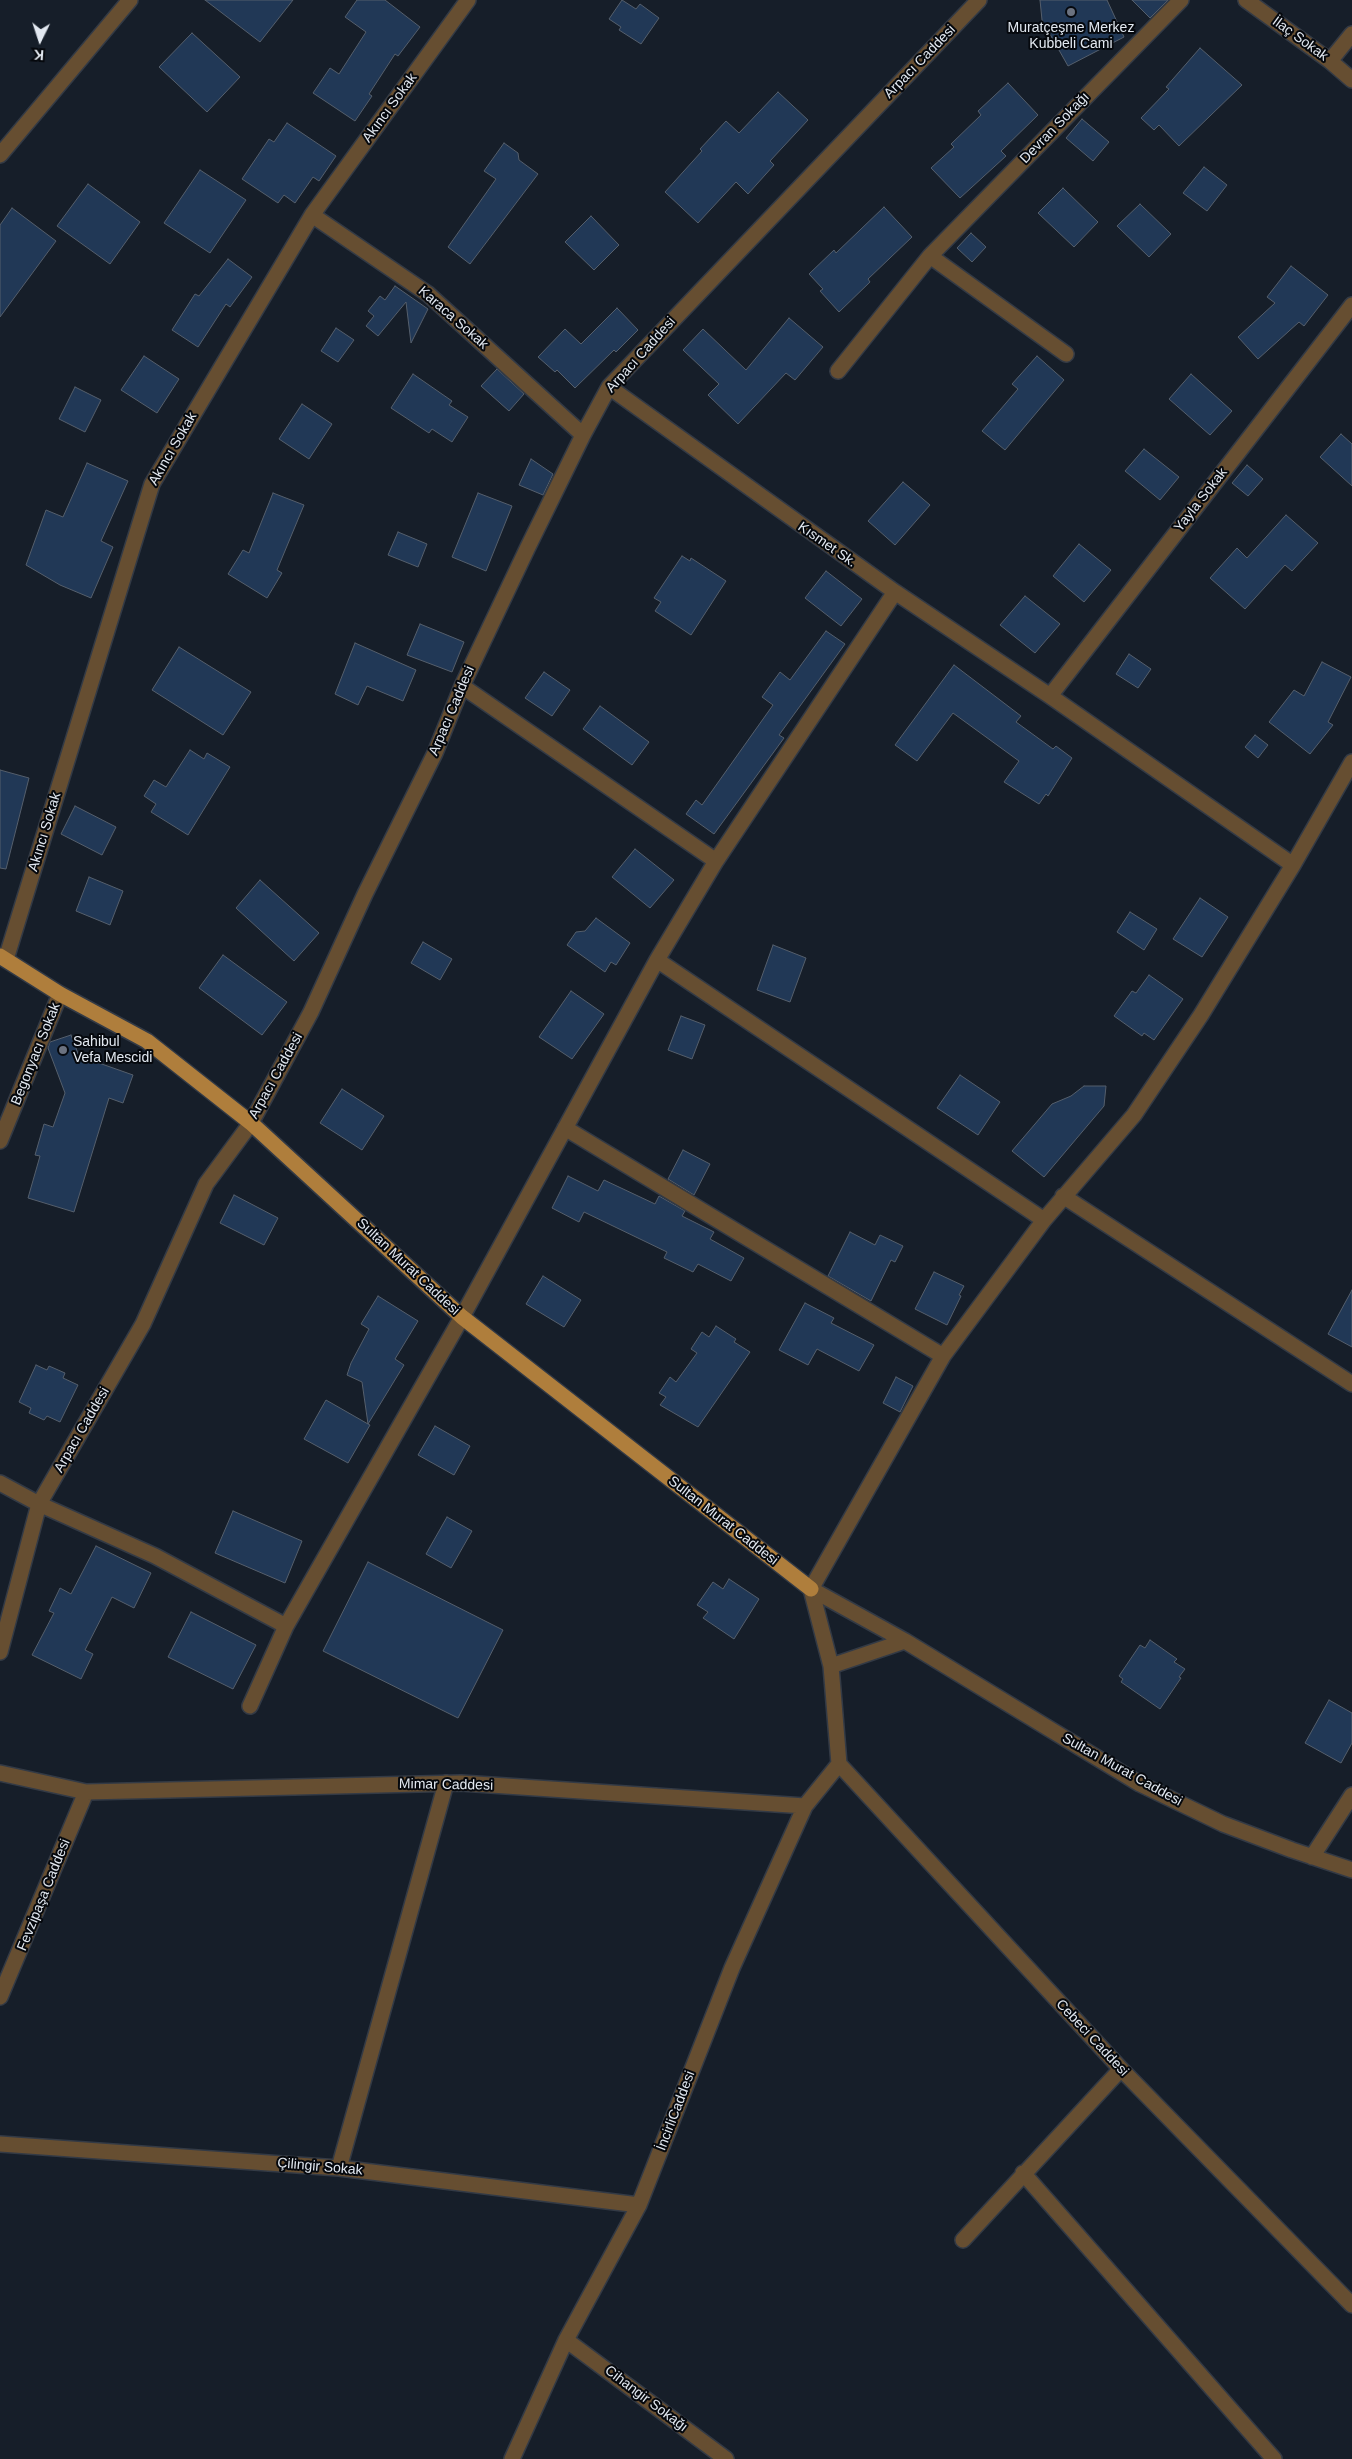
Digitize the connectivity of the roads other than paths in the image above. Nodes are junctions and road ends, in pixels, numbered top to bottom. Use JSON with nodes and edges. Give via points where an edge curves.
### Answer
{"nodes":[{"id":1,"x":130,"y":0,"type":"edge"},
{"id":2,"x":468,"y":0,"type":"edge"},
{"id":3,"x":979,"y":0,"type":"edge"},
{"id":4,"x":1181,"y":0,"type":"edge"},
{"id":5,"x":1246,"y":0,"type":"edge"},
{"id":6,"x":1352,"y":34,"type":"edge"},
{"id":7,"x":1330,"y":61,"type":"junction"},
{"id":8,"x":1352,"y":80,"type":"edge"},
{"id":9,"x":0,"y":155,"type":"edge"},
{"id":10,"x":312,"y":215,"type":"junction"},
{"id":11,"x":930,"y":256,"type":"junction"},
{"id":12,"x":1352,"y":305,"type":"edge"},
{"id":13,"x":1066,"y":354,"type":"dead end"},
{"id":14,"x":838,"y":371,"type":"dead end"},
{"id":15,"x":609,"y":387,"type":"junction"},
{"id":16,"x":583,"y":435,"type":"junction"},
{"id":17,"x":895,"y":592,"type":"junction"},
{"id":18,"x":462,"y":686,"type":"junction"},
{"id":19,"x":1050,"y":696,"type":"junction"},
{"id":20,"x":1352,"y":762,"type":"edge"},
{"id":21,"x":716,"y":862,"type":"junction"},
{"id":22,"x":1293,"y":865,"type":"junction"},
{"id":23,"x":3,"y":957,"type":"edge"},
{"id":24,"x":657,"y":960,"type":"junction"},
{"id":25,"x":60,"y":994,"type":"junction"},
{"id":26,"x":251,"y":1122,"type":"junction"},
{"id":27,"x":565,"y":1128,"type":"junction"},
{"id":28,"x":0,"y":1141,"type":"edge"},
{"id":29,"x":1063,"y":1196,"type":"junction"},
{"id":30,"x":1044,"y":1220,"type":"junction"},
{"id":31,"x":462,"y":1317,"type":"junction"},
{"id":32,"x":943,"y":1356,"type":"junction"},
{"id":33,"x":1352,"y":1384,"type":"edge"},
{"id":34,"x":0,"y":1482,"type":"edge"},
{"id":35,"x":39,"y":1504,"type":"junction"},
{"id":36,"x":811,"y":1589,"type":"junction"},
{"id":37,"x":286,"y":1626,"type":"junction"},
{"id":38,"x":905,"y":1642,"type":"junction"},
{"id":39,"x":0,"y":1652,"type":"edge"},
{"id":40,"x":831,"y":1666,"type":"junction"},
{"id":41,"x":250,"y":1706,"type":"dead end"},
{"id":42,"x":839,"y":1764,"type":"junction"},
{"id":43,"x":0,"y":1773,"type":"edge"},
{"id":44,"x":446,"y":1783,"type":"junction"},
{"id":45,"x":86,"y":1792,"type":"junction"},
{"id":46,"x":1352,"y":1795,"type":"edge"},
{"id":47,"x":805,"y":1806,"type":"junction"},
{"id":48,"x":1312,"y":1857,"type":"junction"},
{"id":49,"x":1352,"y":1870,"type":"edge"},
{"id":50,"x":7,"y":1966,"type":"edge"},
{"id":51,"x":0,"y":1997,"type":"edge"},
{"id":52,"x":1121,"y":2069,"type":"junction"},
{"id":53,"x":0,"y":2144,"type":"edge"},
{"id":54,"x":339,"y":2168,"type":"junction"},
{"id":55,"x":1023,"y":2173,"type":"junction"},
{"id":56,"x":639,"y":2205,"type":"junction"},
{"id":57,"x":963,"y":2240,"type":"dead end"},
{"id":58,"x":1352,"y":2305,"type":"edge"},
{"id":59,"x":566,"y":2340,"type":"junction"},
{"id":60,"x":512,"y":2459,"type":"edge"},
{"id":61,"x":726,"y":2459,"type":"edge"},
{"id":62,"x":1274,"y":2459,"type":"edge"}],
"edges":[{"from":1,"to":9,"type":"street"},
{"from":2,"to":10,"type":"street","name":"Akıncı Sokak"},
{"from":3,"to":15,"type":"street","name":"Arpacı Caddesi"},
{"from":4,"to":11,"type":"street","name":"Devran Sokağı"},
{"from":5,"to":7,"type":"street","name":"İlaç Sokak"},
{"from":6,"to":7,"type":"street"},
{"from":7,"to":8,"type":"street","name":"İlaç Sokak"},
{"from":10,"to":16,"type":"street","name":"Karaca Sokak","via":[[428,294]]},
{"from":10,"to":23,"type":"street","name":"Akıncı Sokak","via":[[152,484]]},
{"from":11,"to":13,"type":"street"},
{"from":11,"to":14,"type":"street","name":"Devran Sokağı"},
{"from":12,"to":19,"type":"street","name":"Yayla Sokak"},
{"from":15,"to":16,"type":"street","name":"Arpacı Caddesi"},
{"from":15,"to":17,"type":"street","name":"Kısmet Sk."},
{"from":16,"to":18,"type":"street","name":"Arpacı Caddesi"},
{"from":17,"to":19,"type":"street","name":"Kısmet Sk."},
{"from":17,"to":21,"type":"street"},
{"from":18,"to":21,"type":"street"},
{"from":18,"to":26,"type":"street","name":"Arpacı Caddesi","via":[[435,753],[311,1012]]},
{"from":19,"to":22,"type":"street","name":"Kısmet Sk."},
{"from":20,"to":22,"type":"street"},
{"from":21,"to":24,"type":"street"},
{"from":22,"to":29,"type":"street","via":[[1202,1015],[1134,1115]]},
{"from":23,"to":25,"type":"main road","name":"Sultan Murat Caddesi"},
{"from":24,"to":27,"type":"street"},
{"from":24,"to":30,"type":"street"},
{"from":25,"to":26,"type":"main road","name":"Sultan Murat Caddesi","via":[[147,1041]]},
{"from":25,"to":28,"type":"street","name":"Begonyacı Sokak"},
{"from":26,"to":31,"type":"main road","name":"Sultan Murat Caddesi"},
{"from":26,"to":35,"type":"street","name":"Arpacı Caddesi","via":[[206,1184],[143,1324]]},
{"from":27,"to":31,"type":"street"},
{"from":27,"to":32,"type":"street"},
{"from":29,"to":30,"type":"street"},
{"from":29,"to":33,"type":"street"},
{"from":30,"to":32,"type":"street"},
{"from":31,"to":36,"type":"main road","name":"Sultan Murat Caddesi"},
{"from":31,"to":37,"type":"street"},
{"from":32,"to":36,"type":"street"},
{"from":34,"to":35,"type":"street"},
{"from":35,"to":37,"type":"street","via":[[155,1556]]},
{"from":35,"to":39,"type":"street","name":"Arpacı Caddesi"},
{"from":36,"to":38,"type":"street","name":"Sultan Murat Caddesi"},
{"from":36,"to":40,"type":"street"},
{"from":37,"to":41,"type":"street"},
{"from":38,"to":40,"type":"street"},
{"from":38,"to":48,"type":"street","name":"Sultan Murat Caddesi","via":[[1140,1784],[1223,1824]]},
{"from":40,"to":42,"type":"street"},
{"from":42,"to":47,"type":"street","name":"İncirliCaddesi"},
{"from":42,"to":52,"type":"street","name":"Cebeci Caddesi"},
{"from":43,"to":45,"type":"street","name":"Mimar Caddesi"},
{"from":44,"to":45,"type":"street","name":"Mimar Caddesi"},
{"from":44,"to":47,"type":"street","name":"Mimar Caddesi"},
{"from":44,"to":54,"type":"street"},
{"from":45,"to":50,"type":"street","name":"Fevzipaşa Caddesi"},
{"from":46,"to":48,"type":"street"},
{"from":47,"to":56,"type":"street","name":"İncirliCaddesi","via":[[732,1968]]},
{"from":48,"to":49,"type":"street","name":"Sultan Murat Caddesi"},
{"from":50,"to":51,"type":"street","name":"Fevzipaşa Caddesi"},
{"from":52,"to":55,"type":"street"},
{"from":52,"to":58,"type":"street","name":"Cebeci Caddesi"},
{"from":53,"to":54,"type":"street","name":"Çilingir Sokak"},
{"from":54,"to":56,"type":"street","name":"Çilingir Sokak"},
{"from":55,"to":57,"type":"street"},
{"from":55,"to":62,"type":"street"},
{"from":56,"to":59,"type":"street","name":"İncirliCaddesi"},
{"from":59,"to":60,"type":"street","name":"İncirliCaddesi"},
{"from":59,"to":61,"type":"street","name":"Cihangir Sokağı"}]}
